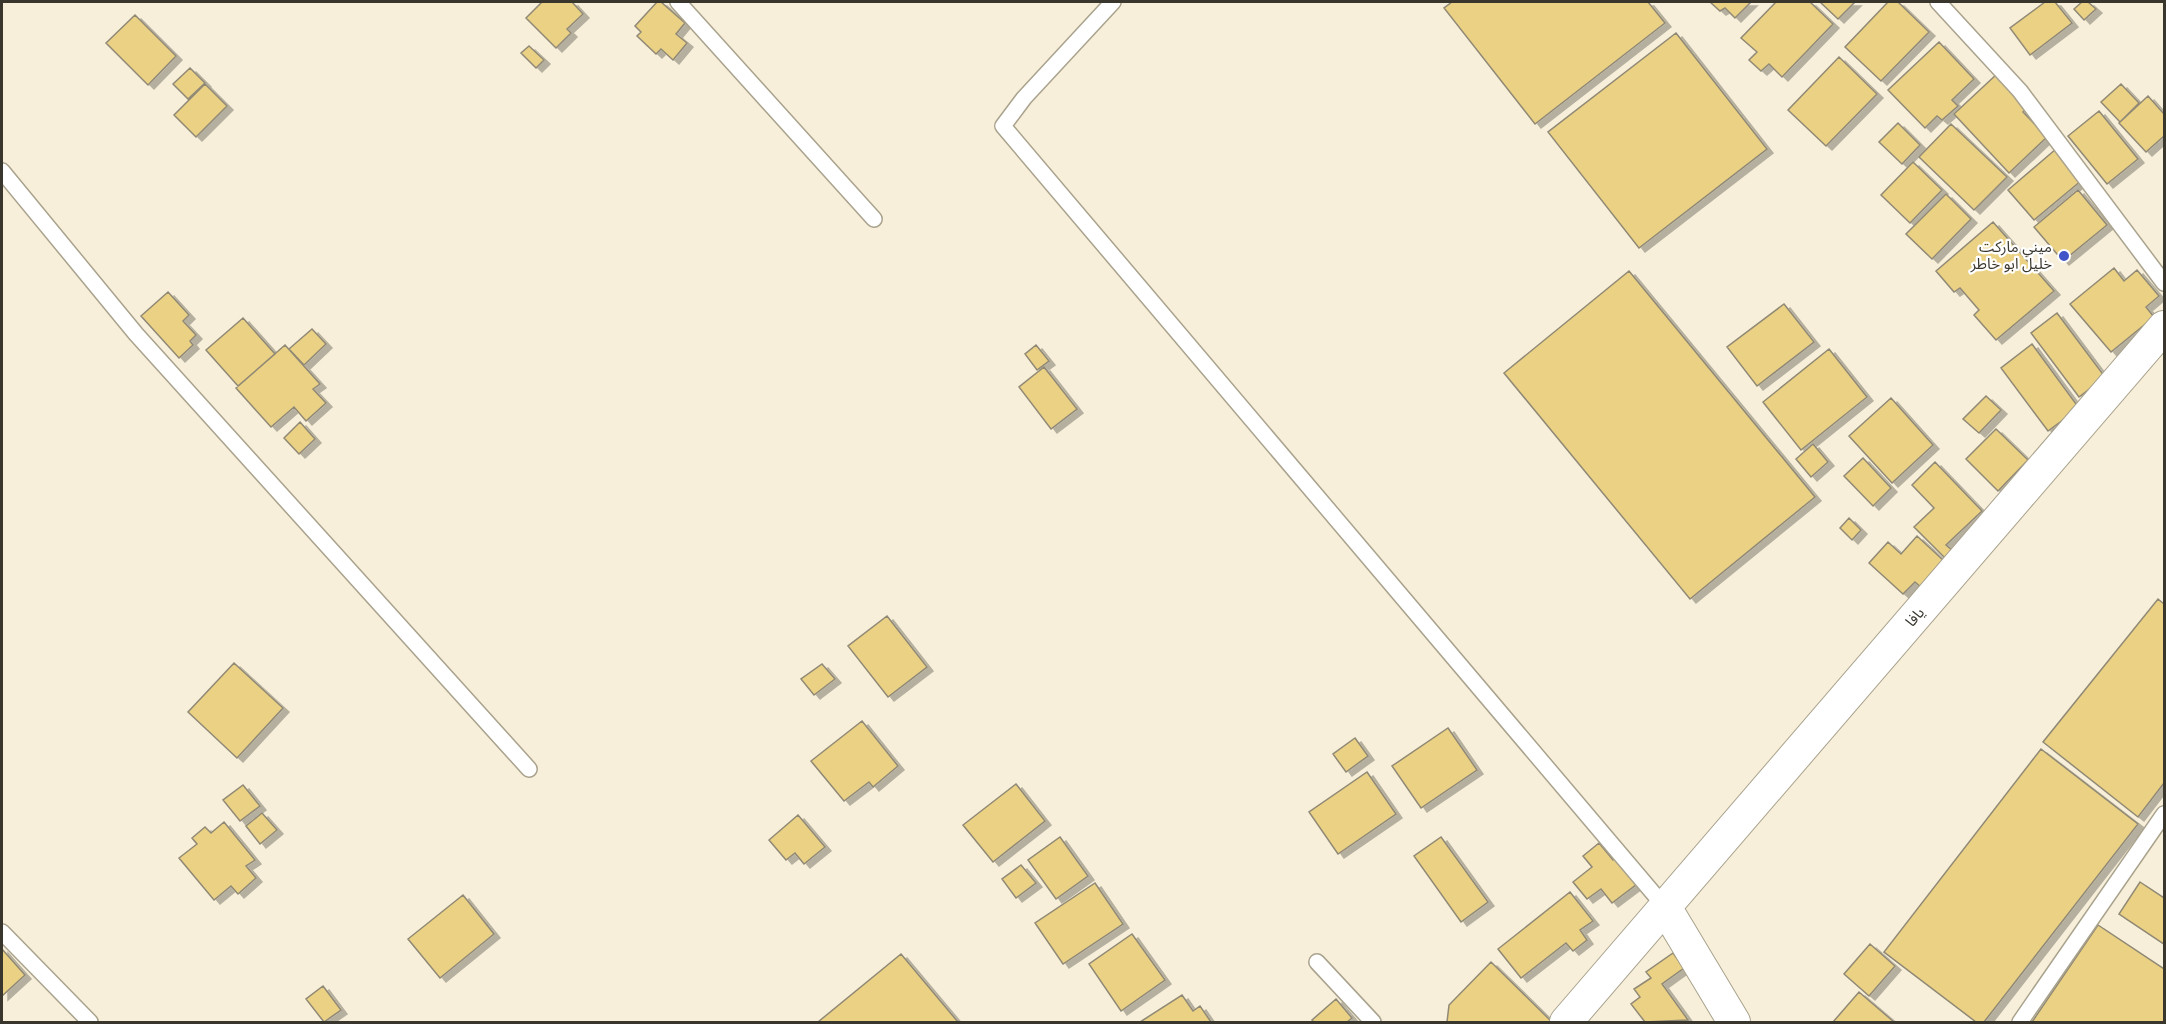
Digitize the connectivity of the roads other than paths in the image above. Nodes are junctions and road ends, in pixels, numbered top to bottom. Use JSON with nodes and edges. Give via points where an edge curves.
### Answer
{"nodes":[{"id":1,"x":678,"y":2,"type":"edge"},
{"id":2,"x":1113,"y":2,"type":"edge"},
{"id":3,"x":1938,"y":2,"type":"edge"},
{"id":4,"x":2,"y":171,"type":"edge"},
{"id":5,"x":874,"y":219,"type":"dead end"},
{"id":6,"x":2164,"y":283,"type":"edge"},
{"id":7,"x":2164,"y":327,"type":"edge"},
{"id":8,"x":529,"y":769,"type":"dead end"},
{"id":9,"x":2164,"y":814,"type":"edge"},
{"id":10,"x":1665,"y":907,"type":"junction"},
{"id":11,"x":2,"y":932,"type":"edge"},
{"id":12,"x":1317,"y":962,"type":"dead end"},
{"id":13,"x":90,"y":1023,"type":"edge"},
{"id":14,"x":1373,"y":1023,"type":"edge"},
{"id":15,"x":1566,"y":1023,"type":"edge"},
{"id":16,"x":1734,"y":1023,"type":"edge"},
{"id":17,"x":2020,"y":1023,"type":"edge"}],
"edges":[{"from":1,"to":5,"type":"lane"},
{"from":2,"to":10,"type":"lane","via":[[1003,126]]},
{"from":3,"to":6,"type":"lane","via":[[2020,91]]},
{"from":4,"to":8,"type":"lane","via":[[136,333]]},
{"from":7,"to":10,"type":"street","name":"يافا"},
{"from":9,"to":17,"type":"lane"},
{"from":10,"to":15,"type":"street","name":"يافا"},
{"from":10,"to":16,"type":"street"},
{"from":11,"to":13,"type":"lane"},
{"from":12,"to":14,"type":"lane"}]}
